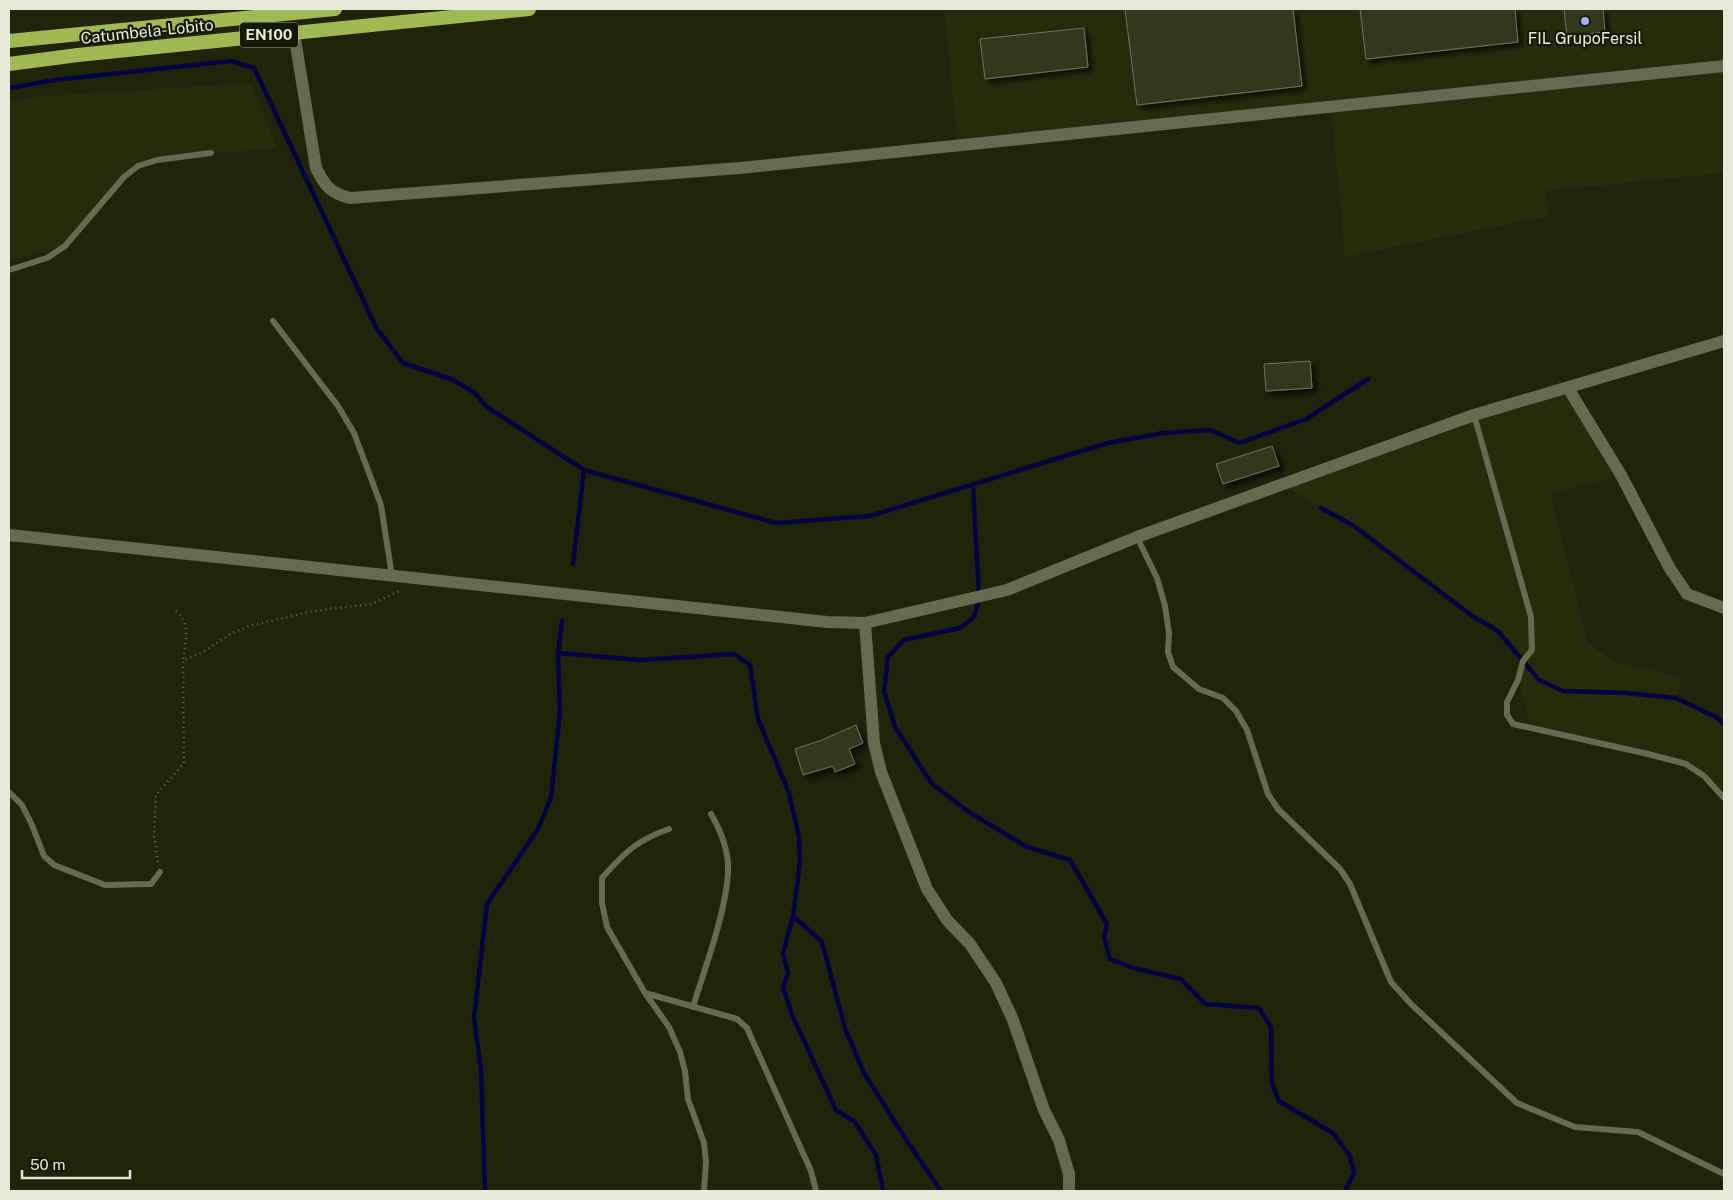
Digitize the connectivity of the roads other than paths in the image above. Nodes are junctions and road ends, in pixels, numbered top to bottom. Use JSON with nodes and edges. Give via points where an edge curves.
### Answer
{"nodes":[{"id":1,"x":335,"y":9,"type":"edge"},
{"id":2,"x":529,"y":9,"type":"edge"},
{"id":3,"x":294,"y":33,"type":"junction"},
{"id":4,"x":9,"y":41,"type":"edge"},
{"id":5,"x":9,"y":64,"type":"edge"},
{"id":6,"x":1724,"y":66,"type":"edge"},
{"id":7,"x":211,"y":153,"type":"dead end"},
{"id":8,"x":9,"y":270,"type":"edge"},
{"id":9,"x":273,"y":321,"type":"dead end"},
{"id":10,"x":1724,"y":341,"type":"edge"},
{"id":11,"x":1568,"y":388,"type":"junction"},
{"id":12,"x":1474,"y":415,"type":"junction"},
{"id":13,"x":9,"y":535,"type":"edge"},
{"id":14,"x":1137,"y":537,"type":"junction"},
{"id":15,"x":392,"y":576,"type":"junction"},
{"id":16,"x":1724,"y":608,"type":"edge"},
{"id":17,"x":865,"y":623,"type":"junction"},
{"id":18,"x":9,"y":792,"type":"edge"},
{"id":19,"x":1724,"y":798,"type":"edge"},
{"id":20,"x":711,"y":814,"type":"dead end"},
{"id":21,"x":669,"y":829,"type":"dead end"},
{"id":22,"x":160,"y":872,"type":"road end"},
{"id":23,"x":645,"y":993,"type":"junction"},
{"id":24,"x":693,"y":1007,"type":"junction"},
{"id":25,"x":1724,"y":1174,"type":"edge"},
{"id":26,"x":704,"y":1191,"type":"edge"},
{"id":27,"x":816,"y":1191,"type":"edge"},
{"id":28,"x":1070,"y":1191,"type":"edge"}],
"edges":[{"from":1,"to":4,"type":"highway","name":"Catumbela-Lobito","number":"EN100"},
{"from":2,"to":3,"type":"highway","name":"Catumbela-Lobito","number":"EN100"},
{"from":3,"to":5,"type":"highway","name":"Catumbela-Lobito","number":"EN100"},
{"from":3,"to":6,"type":"street","via":[[316,168],[330,190],[350,198],[740,168]]},
{"from":7,"to":8,"type":"lane","via":[[157,160],[138,166],[124,177],[65,246],[47,258]]},
{"from":9,"to":15,"type":"lane","via":[[338,406],[354,433],[381,505]]},
{"from":10,"to":11,"type":"street"},
{"from":11,"to":12,"type":"street"},
{"from":11,"to":16,"type":"street","via":[[1622,475],[1669,568],[1687,594]]},
{"from":12,"to":14,"type":"street"},
{"from":12,"to":19,"type":"lane","via":[[1531,617],[1532,650],[1507,702],[1507,715],[1513,724],[1686,764],[1704,776]]},
{"from":13,"to":15,"type":"street"},
{"from":14,"to":17,"type":"street","via":[[1007,590]]},
{"from":14,"to":25,"type":"lane","via":[[1157,578],[1165,606],[1168,652],[1173,667],[1199,689],[1224,698],[1236,710],[1247,730],[1268,794],[1340,869],[1350,884],[1391,982],[1411,1004],[1517,1103],[1575,1127],[1638,1132]]},
{"from":15,"to":17,"type":"street","via":[[827,622]]},
{"from":17,"to":28,"type":"street","via":[[874,743],[881,772],[927,888],[947,920],[970,944],[991,976],[1013,1020],[1044,1110],[1059,1140],[1069,1174]]},
{"from":18,"to":22,"type":"lane","via":[[22,805],[44,856],[54,865],[105,885],[151,884]]},
{"from":20,"to":24,"type":"lane","via":[[725,847],[728,871],[719,920]]},
{"from":21,"to":23,"type":"lane","via":[[638,842],[602,878],[606,927]]},
{"from":23,"to":24,"type":"lane"},
{"from":23,"to":26,"type":"lane","via":[[669,1027],[680,1052],[688,1100],[704,1143]]},
{"from":24,"to":27,"type":"lane","via":[[737,1019],[747,1028],[811,1171]]}]}
